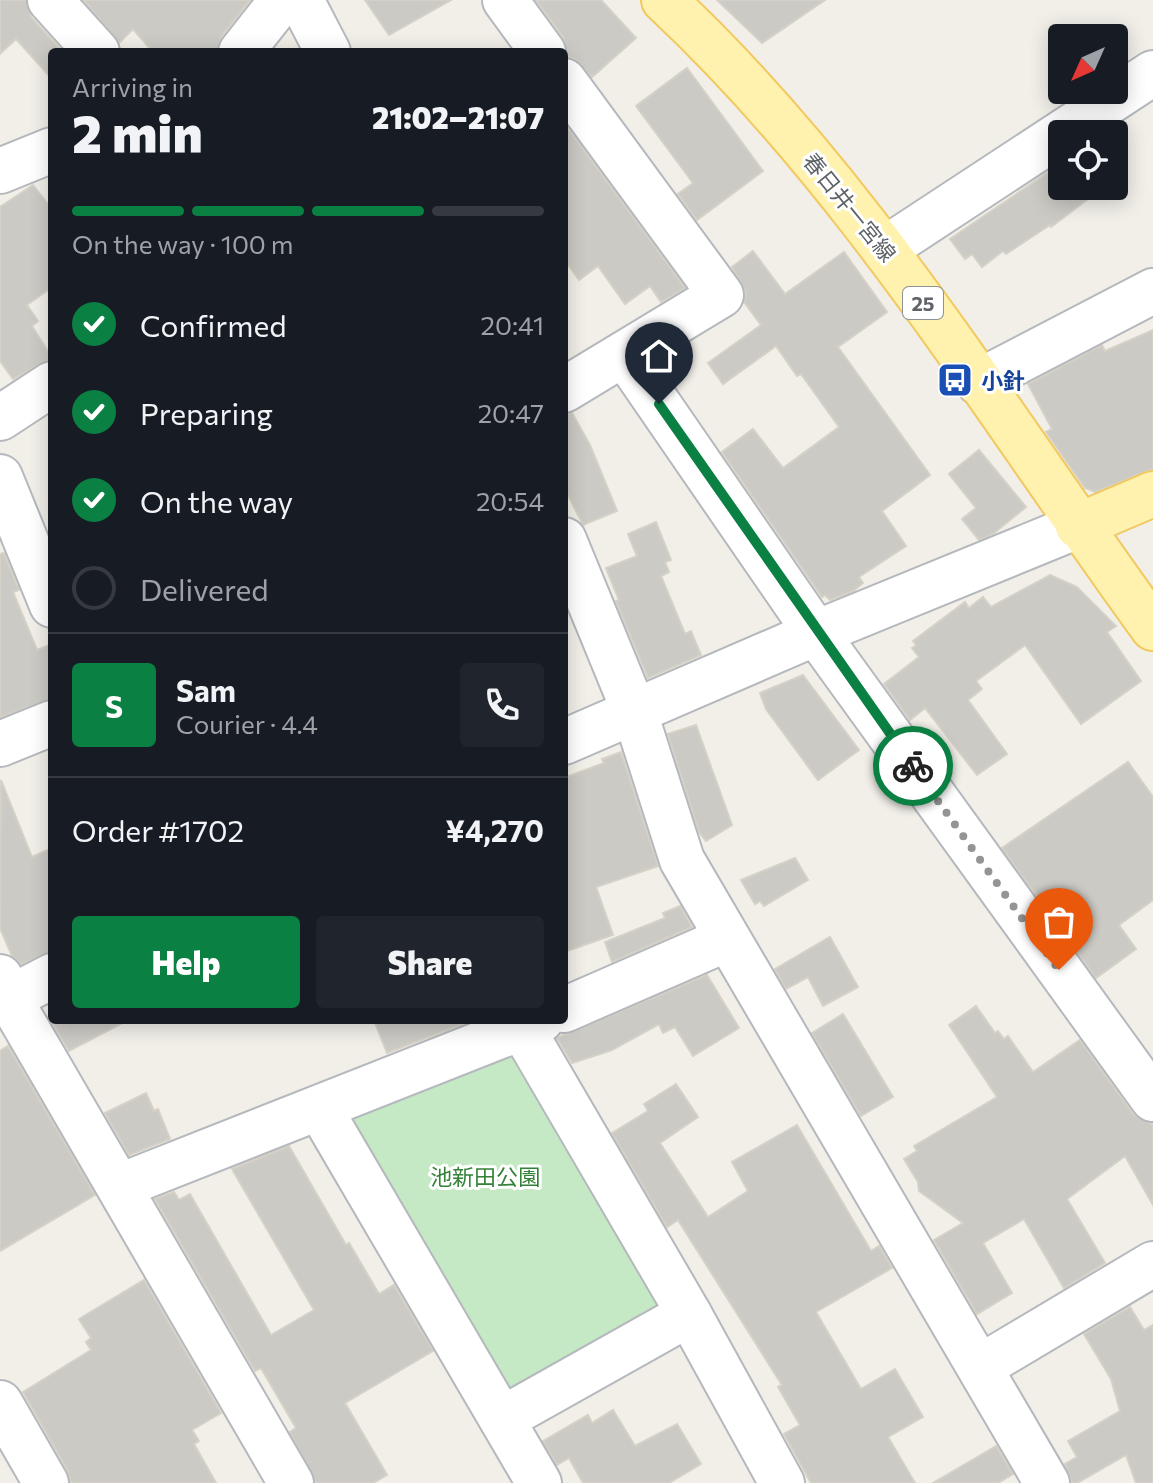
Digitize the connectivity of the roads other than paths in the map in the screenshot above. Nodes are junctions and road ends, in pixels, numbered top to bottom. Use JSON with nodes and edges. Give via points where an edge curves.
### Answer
{"nodes":[{"id":1,"x":50,"y":0,"type":"edge"},
{"id":2,"x":282,"y":0,"type":"edge"},
{"id":3,"x":301,"y":0,"type":"edge"},
{"id":4,"x":505,"y":0,"type":"edge"},
{"id":5,"x":664,"y":0,"type":"edge"},
{"id":6,"x":93,"y":48,"type":"edge"},
{"id":7,"x":244,"y":48,"type":"edge"},
{"id":8,"x":326,"y":48,"type":"edge"},
{"id":9,"x":540,"y":48,"type":"edge"},
{"id":10,"x":1153,"y":73,"type":"edge"},
{"id":11,"x":568,"y":86,"type":"edge"},
{"id":12,"x":48,"y":152,"type":"edge"},
{"id":13,"x":0,"y":171,"type":"edge"},
{"id":14,"x":885,"y":249,"type":"junction"},
{"id":15,"x":1153,"y":291,"type":"edge"},
{"id":16,"x":624,"y":354,"type":"junction"},
{"id":17,"x":978,"y":382,"type":"junction"},
{"id":18,"x":48,"y":387,"type":"edge"},
{"id":19,"x":568,"y":388,"type":"edge"},
{"id":20,"x":0,"y":418,"type":"edge"},
{"id":21,"x":0,"y":477,"type":"edge"},
{"id":22,"x":1153,"y":494,"type":"edge"},
{"id":23,"x":1078,"y":526,"type":"junction"},
{"id":24,"x":568,"y":550,"type":"edge"},
{"id":25,"x":48,"y":595,"type":"edge"},
{"id":26,"x":1153,"y":628,"type":"edge"},
{"id":27,"x":816,"y":633,"type":"junction"},
{"id":28,"x":635,"y":713,"type":"junction"},
{"id":29,"x":48,"y":725,"type":"edge"},
{"id":30,"x":568,"y":740,"type":"edge"},
{"id":31,"x":0,"y":744,"type":"edge"},
{"id":32,"x":727,"y":939,"type":"junction"},
{"id":33,"x":48,"y":977,"type":"edge"},
{"id":34,"x":3,"y":993,"type":"edge"},
{"id":35,"x":568,"y":1008,"type":"edge"},
{"id":36,"x":531,"y":1024,"type":"edge"},
{"id":37,"x":1153,"y":1099,"type":"edge"},
{"id":38,"x":320,"y":1109,"type":"junction"},
{"id":39,"x":120,"y":1186,"type":"junction"},
{"id":40,"x":1153,"y":1264,"type":"edge"},
{"id":41,"x":689,"y":1314,"type":"junction"},
{"id":42,"x":980,"y":1367,"type":"junction"},
{"id":43,"x":0,"y":1403,"type":"edge"},
{"id":44,"x":502,"y":1419,"type":"junction"},
{"id":45,"x":46,"y":1483,"type":"edge"},
{"id":46,"x":291,"y":1483,"type":"edge"},
{"id":47,"x":539,"y":1483,"type":"edge"},
{"id":48,"x":782,"y":1483,"type":"edge"},
{"id":49,"x":1047,"y":1483,"type":"edge"}],
"edges":[{"from":1,"to":6,"type":"street"},
{"from":2,"to":7,"type":"street"},
{"from":3,"to":8,"type":"street"},
{"from":4,"to":9,"type":"street"},
{"from":5,"to":14,"type":"main road","name":"春日井一宮線","number":"25","via":[[788,130]]},
{"from":10,"to":14,"type":"street"},
{"from":11,"to":16,"type":"street","via":[[721,295]]},
{"from":12,"to":13,"type":"street"},
{"from":14,"to":17,"type":"main road","name":"春日井一宮線","number":"25"},
{"from":15,"to":17,"type":"street"},
{"from":16,"to":19,"type":"street"},
{"from":16,"to":27,"type":"street"},
{"from":17,"to":23,"type":"main road","name":"春日井一宮線","number":"25"},
{"from":18,"to":20,"type":"street"},
{"from":21,"to":25,"type":"street"},
{"from":22,"to":23,"type":"main road"},
{"from":23,"to":26,"type":"main road","name":"春日井一宮線","number":"25"},
{"from":23,"to":27,"type":"street"},
{"from":24,"to":28,"type":"street"},
{"from":27,"to":28,"type":"street"},
{"from":27,"to":37,"type":"street"},
{"from":28,"to":30,"type":"street"},
{"from":28,"to":32,"type":"street","via":[[682,860]]},
{"from":29,"to":31,"type":"street"},
{"from":32,"to":35,"type":"street"},
{"from":32,"to":42,"type":"street"},
{"from":33,"to":34,"type":"street"},
{"from":34,"to":39,"type":"street"},
{"from":36,"to":38,"type":"street"},
{"from":36,"to":41,"type":"street"},
{"from":38,"to":39,"type":"street"},
{"from":38,"to":44,"type":"street"},
{"from":39,"to":46,"type":"street"},
{"from":40,"to":42,"type":"street"},
{"from":41,"to":44,"type":"street"},
{"from":41,"to":48,"type":"street"},
{"from":42,"to":49,"type":"street"},
{"from":43,"to":45,"type":"street"},
{"from":44,"to":47,"type":"street"}]}
